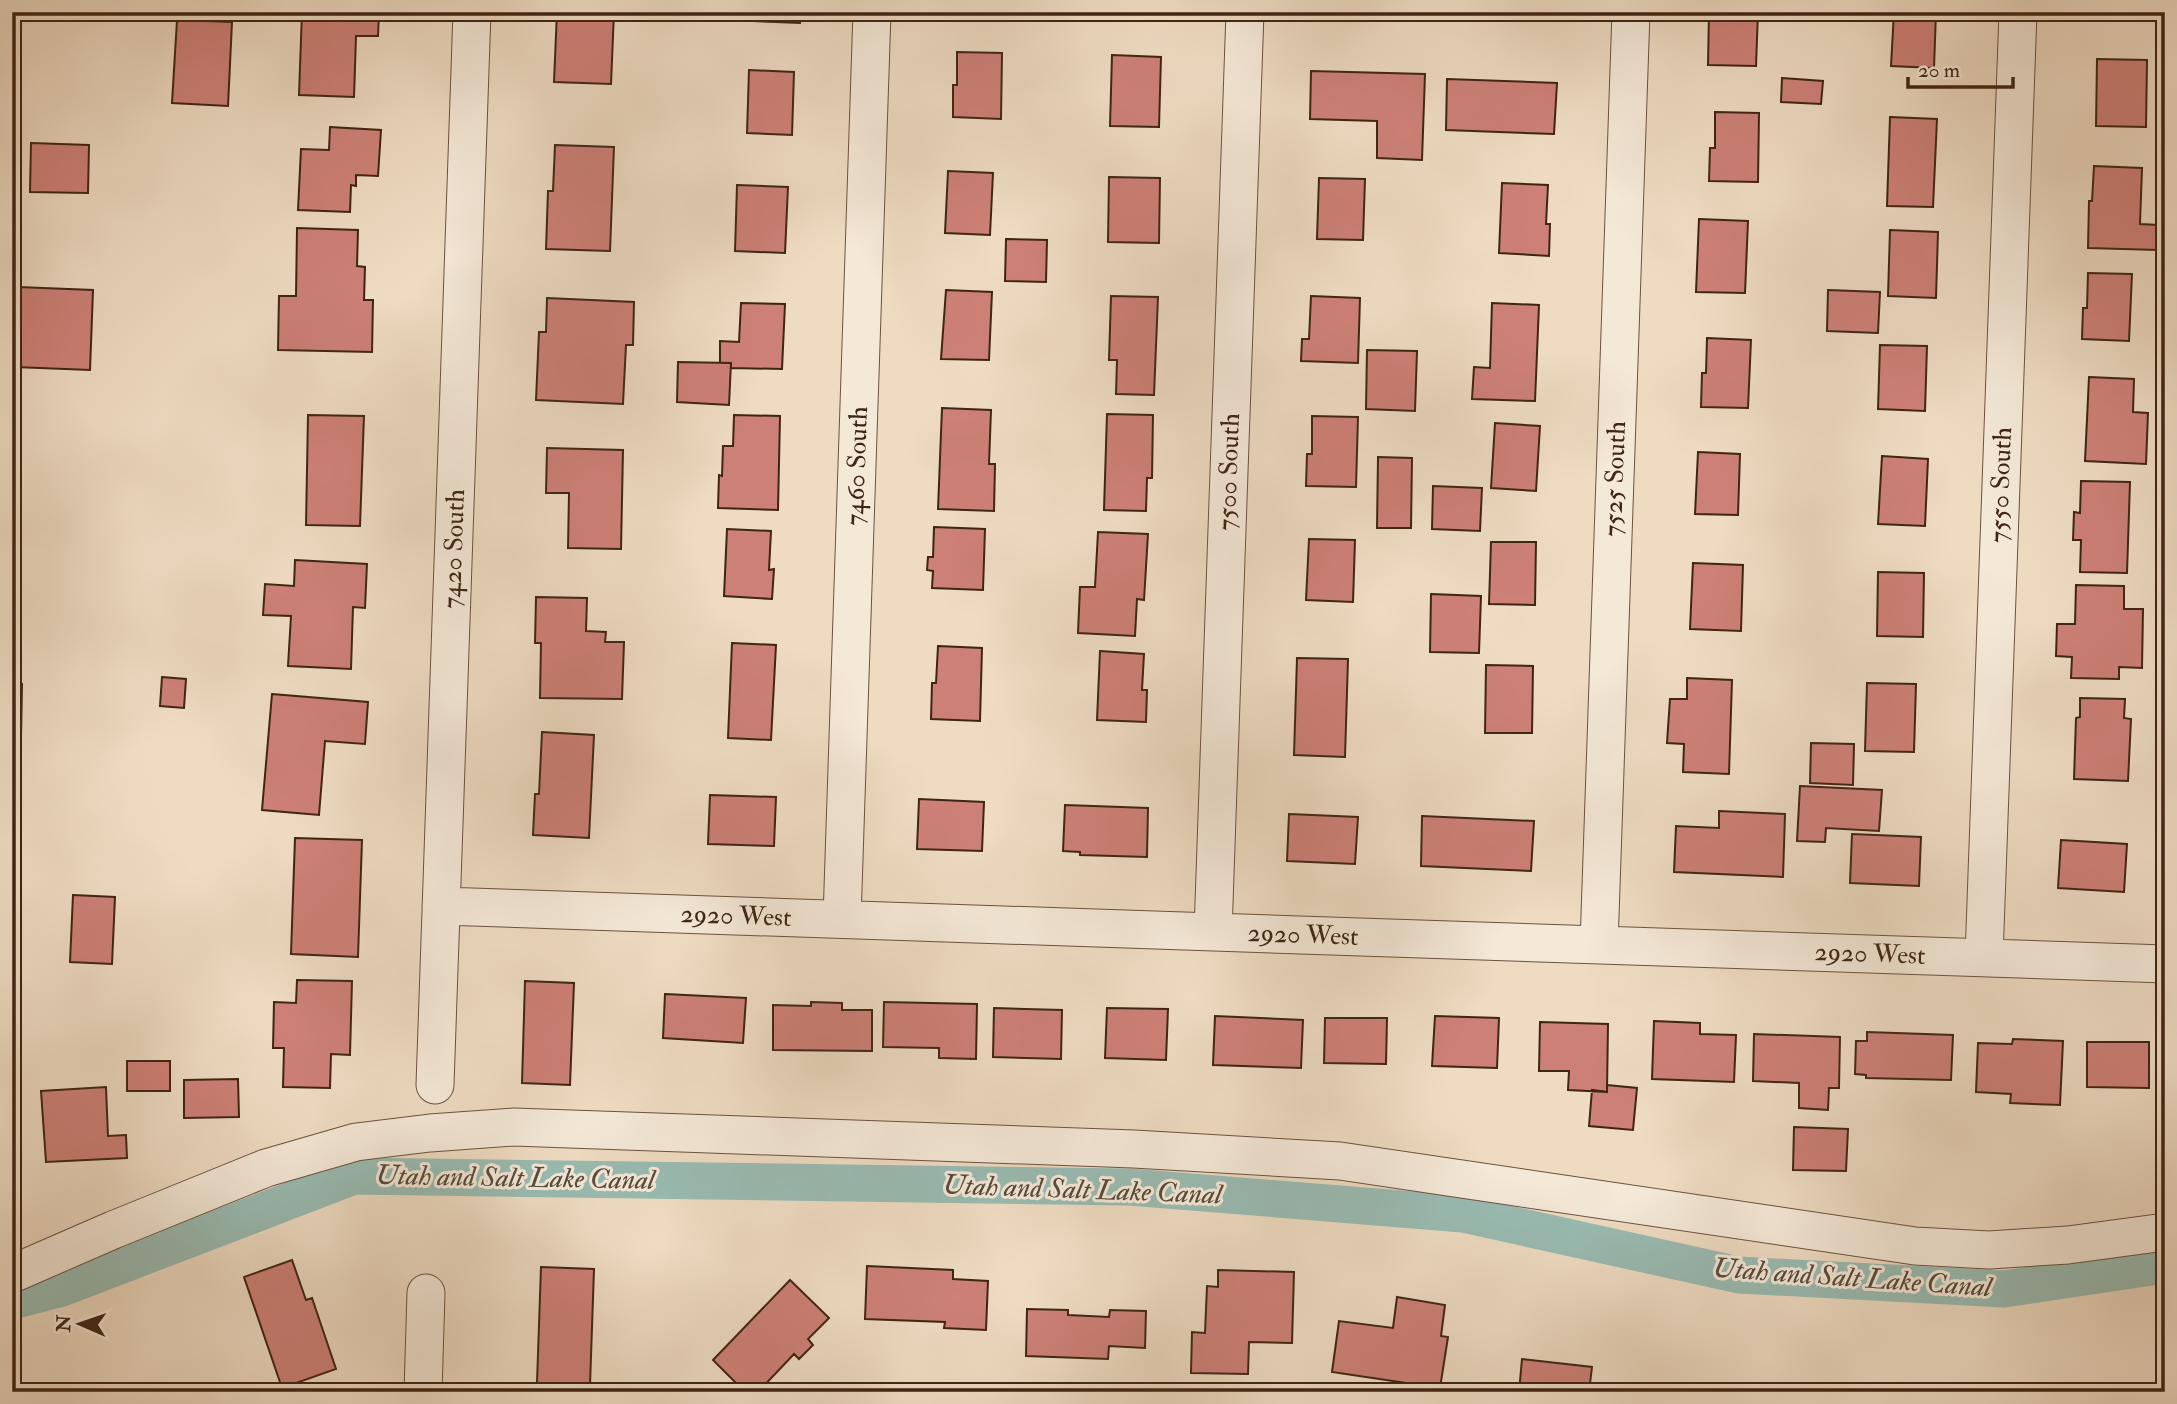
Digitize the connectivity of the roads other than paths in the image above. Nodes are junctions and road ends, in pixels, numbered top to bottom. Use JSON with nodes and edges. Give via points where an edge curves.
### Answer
{"nodes":[{"id":1,"x":472,"y":12,"type":"edge"},
{"id":2,"x":872,"y":12,"type":"edge"},
{"id":3,"x":1245,"y":12,"type":"edge"},
{"id":4,"x":1631,"y":12,"type":"edge"},
{"id":5,"x":2018,"y":12,"type":"edge"},
{"id":6,"x":441,"y":906,"type":"junction"},
{"id":7,"x":842,"y":919,"type":"junction"},
{"id":8,"x":1213,"y":932,"type":"junction"},
{"id":9,"x":1599,"y":945,"type":"junction"},
{"id":10,"x":1984,"y":958,"type":"junction"},
{"id":11,"x":2165,"y":964,"type":"edge"},
{"id":12,"x":435,"y":1086,"type":"dead end"},
{"id":13,"x":2165,"y":1232,"type":"edge"},
{"id":14,"x":12,"y":1274,"type":"edge"},
{"id":15,"x":426,"y":1293,"type":"dead end"},
{"id":16,"x":423,"y":1392,"type":"edge"}],
"edges":[{"from":1,"to":6,"type":"street","name":"7420 South"},
{"from":2,"to":7,"type":"street","name":"7460 South"},
{"from":3,"to":8,"type":"street","name":"7500 South"},
{"from":4,"to":9,"type":"street","name":"7525 South"},
{"from":5,"to":10,"type":"street","name":"7550 South"},
{"from":6,"to":7,"type":"street","name":"2920 West"},
{"from":6,"to":12,"type":"street","name":"7420 South"},
{"from":7,"to":8,"type":"street","name":"2920 West"},
{"from":8,"to":9,"type":"street","name":"2920 West"},
{"from":9,"to":10,"type":"street","name":"2920 West"},
{"from":10,"to":11,"type":"street","name":"2920 West"},
{"from":13,"to":14,"type":"street","via":[[1989,1250],[1915,1245],[1340,1161],[1134,1149],[514,1127],[356,1142],[266,1168]]},
{"from":15,"to":16,"type":"street"}]}
